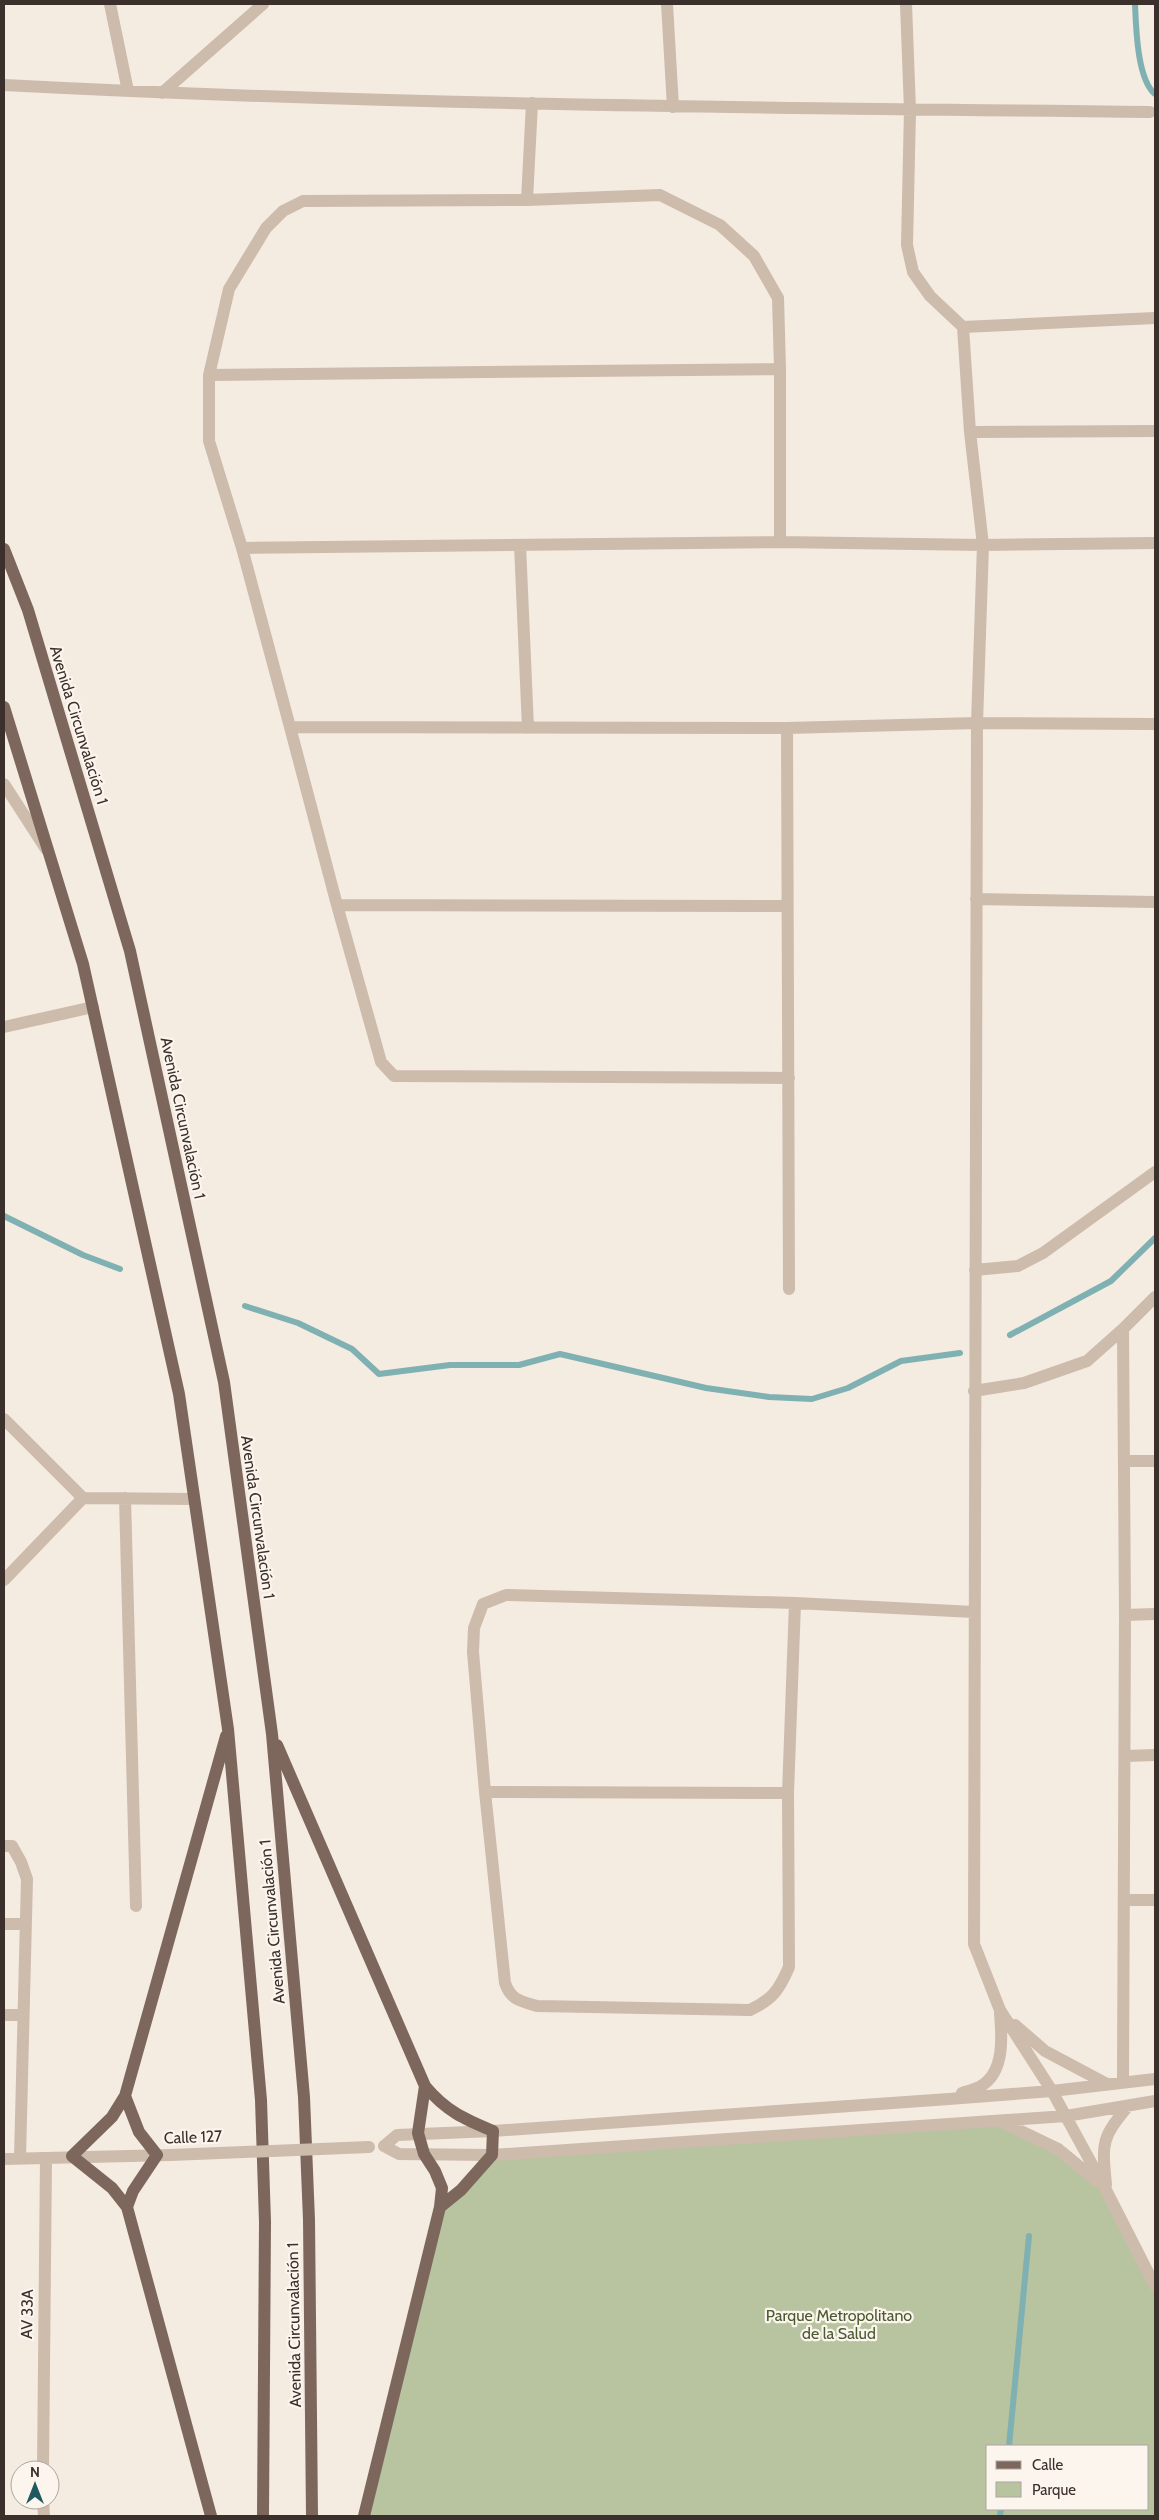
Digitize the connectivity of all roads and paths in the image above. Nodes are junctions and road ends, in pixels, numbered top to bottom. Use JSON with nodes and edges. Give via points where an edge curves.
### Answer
{"nodes":[{"id":1,"x":110,"y":4,"type":"edge"},
{"id":2,"x":263,"y":4,"type":"edge"},
{"id":3,"x":668,"y":4,"type":"edge"},
{"id":4,"x":906,"y":4,"type":"edge"},
{"id":5,"x":4,"y":85,"type":"edge"},
{"id":6,"x":128,"y":91,"type":"junction"},
{"id":7,"x":162,"y":93,"type":"junction"},
{"id":8,"x":532,"y":103,"type":"junction"},
{"id":9,"x":673,"y":107,"type":"junction"},
{"id":10,"x":910,"y":110,"type":"junction"},
{"id":11,"x":1150,"y":112,"type":"dead end"},
{"id":12,"x":527,"y":200,"type":"junction"},
{"id":13,"x":1155,"y":318,"type":"edge"},
{"id":14,"x":963,"y":327,"type":"junction"},
{"id":15,"x":780,"y":369,"type":"junction"},
{"id":16,"x":209,"y":375,"type":"junction"},
{"id":17,"x":1155,"y":431,"type":"edge"},
{"id":18,"x":970,"y":432,"type":"junction"},
{"id":19,"x":780,"y":542,"type":"junction"},
{"id":20,"x":1155,"y":543,"type":"edge"},
{"id":21,"x":520,"y":545,"type":"junction"},
{"id":22,"x":983,"y":545,"type":"junction"},
{"id":23,"x":4,"y":548,"type":"edge"},
{"id":24,"x":242,"y":548,"type":"junction"},
{"id":25,"x":4,"y":707,"type":"edge"},
{"id":26,"x":977,"y":724,"type":"junction"},
{"id":27,"x":1155,"y":724,"type":"edge"},
{"id":28,"x":290,"y":727,"type":"junction"},
{"id":29,"x":528,"y":728,"type":"junction"},
{"id":30,"x":788,"y":728,"type":"junction"},
{"id":31,"x":4,"y":784,"type":"edge"},
{"id":32,"x":49,"y":853,"type":"junction"},
{"id":33,"x":976,"y":899,"type":"junction"},
{"id":34,"x":1155,"y":902,"type":"edge"},
{"id":35,"x":337,"y":905,"type":"junction"},
{"id":36,"x":787,"y":906,"type":"junction"},
{"id":37,"x":93,"y":1007,"type":"junction"},
{"id":38,"x":4,"y":1027,"type":"edge"},
{"id":39,"x":789,"y":1078,"type":"junction"},
{"id":40,"x":1155,"y":1172,"type":"edge"},
{"id":41,"x":975,"y":1270,"type":"junction"},
{"id":42,"x":789,"y":1288,"type":"dead end"},
{"id":43,"x":1153,"y":1301,"type":"edge"},
{"id":44,"x":1123,"y":1329,"type":"junction"},
{"id":45,"x":974,"y":1390,"type":"junction"},
{"id":46,"x":4,"y":1419,"type":"edge"},
{"id":47,"x":1124,"y":1461,"type":"junction"},
{"id":48,"x":1155,"y":1461,"type":"edge"},
{"id":49,"x":83,"y":1498,"type":"junction"},
{"id":50,"x":125,"y":1498,"type":"junction"},
{"id":51,"x":194,"y":1499,"type":"junction"},
{"id":52,"x":4,"y":1580,"type":"edge"},
{"id":53,"x":795,"y":1603,"type":"junction"},
{"id":54,"x":974,"y":1612,"type":"junction"},
{"id":55,"x":1155,"y":1614,"type":"edge"},
{"id":56,"x":1126,"y":1615,"type":"junction"},
{"id":57,"x":228,"y":1729,"type":"junction"},
{"id":58,"x":272,"y":1734,"type":"junction"},
{"id":59,"x":1155,"y":1755,"type":"edge"},
{"id":60,"x":1125,"y":1756,"type":"junction"},
{"id":61,"x":484,"y":1792,"type":"junction"},
{"id":62,"x":788,"y":1793,"type":"junction"},
{"id":63,"x":4,"y":1846,"type":"edge"},
{"id":64,"x":1125,"y":1900,"type":"junction"},
{"id":65,"x":1155,"y":1900,"type":"edge"},
{"id":66,"x":136,"y":1906,"type":"dead end"},
{"id":67,"x":4,"y":1924,"type":"edge"},
{"id":68,"x":26,"y":1924,"type":"junction"},
{"id":69,"x":1000,"y":2010,"type":"junction"},
{"id":70,"x":4,"y":2015,"type":"edge"},
{"id":71,"x":23,"y":2016,"type":"junction"},
{"id":72,"x":1155,"y":2078,"type":"edge"},
{"id":73,"x":1123,"y":2082,"type":"junction"},
{"id":74,"x":1107,"y":2084,"type":"junction"},
{"id":75,"x":425,"y":2086,"type":"junction"},
{"id":76,"x":1052,"y":2091,"type":"junction"},
{"id":77,"x":125,"y":2096,"type":"junction"},
{"id":78,"x":949,"y":2099,"type":"junction"},
{"id":79,"x":1155,"y":2101,"type":"edge"},
{"id":80,"x":1128,"y":2106,"type":"junction"},
{"id":81,"x":1066,"y":2116,"type":"junction"},
{"id":82,"x":999,"y":2120,"type":"junction"},
{"id":83,"x":493,"y":2131,"type":"junction"},
{"id":84,"x":418,"y":2133,"type":"junction"},
{"id":85,"x":384,"y":2146,"type":"junction"},
{"id":86,"x":424,"y":2154,"type":"junction"},
{"id":87,"x":157,"y":2155,"type":"junction"},
{"id":88,"x":492,"y":2155,"type":"junction"},
{"id":89,"x":72,"y":2156,"type":"junction"},
{"id":90,"x":20,"y":2158,"type":"junction"},
{"id":91,"x":46,"y":2158,"type":"junction"},
{"id":92,"x":4,"y":2159,"type":"edge"},
{"id":93,"x":1106,"y":2190,"type":"junction"},
{"id":94,"x":127,"y":2207,"type":"junction"},
{"id":95,"x":440,"y":2207,"type":"junction"},
{"id":96,"x":1155,"y":2286,"type":"edge"},
{"id":97,"x":43,"y":2460,"type":"edge"},
{"id":98,"x":211,"y":2516,"type":"edge"},
{"id":99,"x":263,"y":2516,"type":"edge"},
{"id":100,"x":312,"y":2516,"type":"edge"},
{"id":101,"x":364,"y":2516,"type":"edge"}],
"edges":[{"from":1,"to":6,"type":"street"},
{"from":2,"to":7,"type":"street"},
{"from":3,"to":9,"type":"street"},
{"from":4,"to":10,"type":"street"},
{"from":5,"to":6,"type":"street"},
{"from":6,"to":7,"type":"street"},
{"from":7,"to":8,"type":"street"},
{"from":8,"to":9,"type":"street"},
{"from":8,"to":12,"type":"street"},
{"from":9,"to":10,"type":"street"},
{"from":10,"to":11,"type":"street"},
{"from":10,"to":14,"type":"street","via":[[907,245],[913,272],[930,296]]},
{"from":12,"to":15,"type":"street","via":[[660,196],[720,225],[754,256],[778,298]]},
{"from":12,"to":16,"type":"street","via":[[303,201],[283,211],[266,228],[229,289]]},
{"from":13,"to":14,"type":"street"},
{"from":14,"to":18,"type":"street"},
{"from":15,"to":16,"type":"street"},
{"from":15,"to":19,"type":"street"},
{"from":16,"to":24,"type":"street","via":[[209,441]]},
{"from":17,"to":18,"type":"street"},
{"from":18,"to":22,"type":"street"},
{"from":19,"to":21,"type":"street"},
{"from":19,"to":22,"type":"street"},
{"from":20,"to":22,"type":"street"},
{"from":21,"to":24,"type":"street"},
{"from":21,"to":29,"type":"street"},
{"from":22,"to":26,"type":"street"},
{"from":23,"to":58,"type":"main road","name":"Avenida Circunvalación 1","via":[[28,610],[130,951],[224,1382]]},
{"from":24,"to":28,"type":"street"},
{"from":25,"to":32,"type":"main road","name":"Avenida Circunvalación 1"},
{"from":26,"to":27,"type":"street"},
{"from":26,"to":30,"type":"street"},
{"from":26,"to":33,"type":"street"},
{"from":28,"to":29,"type":"street"},
{"from":28,"to":35,"type":"street"},
{"from":29,"to":30,"type":"street"},
{"from":30,"to":36,"type":"street"},
{"from":31,"to":32,"type":"street"},
{"from":32,"to":37,"type":"main road","name":"Avenida Circunvalación 1"},
{"from":33,"to":34,"type":"street"},
{"from":33,"to":41,"type":"street"},
{"from":35,"to":36,"type":"street"},
{"from":35,"to":39,"type":"street","via":[[381,1062],[394,1076]]},
{"from":36,"to":39,"type":"street"},
{"from":37,"to":38,"type":"street"},
{"from":37,"to":51,"type":"main road","name":"Avenida Circunvalación 1","via":[[179,1394]]},
{"from":39,"to":42,"type":"street"},
{"from":40,"to":41,"type":"street","via":[[1043,1254],[1018,1266]]},
{"from":41,"to":45,"type":"street"},
{"from":43,"to":44,"type":"street"},
{"from":44,"to":45,"type":"street","via":[[1087,1361],[1024,1382]]},
{"from":44,"to":47,"type":"street"},
{"from":45,"to":54,"type":"street"},
{"from":46,"to":49,"type":"street"},
{"from":47,"to":48,"type":"street"},
{"from":47,"to":56,"type":"street"},
{"from":49,"to":50,"type":"street"},
{"from":49,"to":52,"type":"street"},
{"from":50,"to":51,"type":"street"},
{"from":50,"to":66,"type":"street"},
{"from":51,"to":57,"type":"main road","name":"Avenida Circunvalación 1"},
{"from":53,"to":54,"type":"street"},
{"from":53,"to":61,"type":"street","via":[[506,1595],[483,1604],[474,1628],[473,1652]]},
{"from":53,"to":62,"type":"street"},
{"from":54,"to":69,"type":"street","via":[[974,1944]]},
{"from":55,"to":56,"type":"street"},
{"from":56,"to":60,"type":"street"},
{"from":57,"to":77,"type":"main road"},
{"from":57,"to":99,"type":"main road","name":"Avenida Circunvalación 1","via":[[261,2100],[265,2222]]},
{"from":58,"to":75,"type":"main road"},
{"from":58,"to":100,"type":"main road","name":"Avenida Circunvalación 1","via":[[304,2097],[309,2220]]},
{"from":59,"to":60,"type":"street"},
{"from":60,"to":64,"type":"street"},
{"from":61,"to":62,"type":"street"},
{"from":61,"to":62,"type":"street","via":[[505,1983],[509,1994],[521,2002],[537,2006],[750,2010],[778,1991],[789,1968]]},
{"from":63,"to":68,"type":"street","via":[[12,1846],[27,1879]]},
{"from":64,"to":65,"type":"street"},
{"from":64,"to":73,"type":"street"},
{"from":67,"to":68,"type":"street"},
{"from":68,"to":71,"type":"street"},
{"from":69,"to":74,"type":"street","via":[[1045,2051]]},
{"from":69,"to":76,"type":"street"},
{"from":69,"to":78,"type":"street","via":[[1001,2049],[990,2078],[981,2086]]},
{"from":70,"to":71,"type":"street"},
{"from":71,"to":90,"type":"street"},
{"from":72,"to":73,"type":"street"},
{"from":73,"to":74,"type":"street"},
{"from":74,"to":76,"type":"street"},
{"from":75,"to":83,"type":"main road","via":[[438,2102],[460,2118]]},
{"from":75,"to":84,"type":"main road"},
{"from":76,"to":78,"type":"street"},
{"from":76,"to":81,"type":"street"},
{"from":77,"to":87,"type":"main road","via":[[139,2132]]},
{"from":77,"to":89,"type":"main road","via":[[112,2117]]},
{"from":78,"to":83,"type":"street"},
{"from":79,"to":80,"type":"street"},
{"from":80,"to":81,"type":"street"},
{"from":80,"to":93,"type":"street","via":[[1104,2141]]},
{"from":81,"to":82,"type":"street"},
{"from":81,"to":93,"type":"street"},
{"from":82,"to":88,"type":"street"},
{"from":82,"to":93,"type":"street","via":[[1058,2149]]},
{"from":83,"to":84,"type":"street"},
{"from":83,"to":88,"type":"main road"},
{"from":84,"to":85,"type":"street","via":[[397,2135]]},
{"from":84,"to":86,"type":"main road"},
{"from":85,"to":86,"type":"street","via":[[399,2154]]},
{"from":85,"to":87,"type":"street","name":"Calle 127","bridge":true},
{"from":86,"to":88,"type":"street"},
{"from":86,"to":95,"type":"main road","via":[[442,2188]]},
{"from":87,"to":89,"type":"street","name":"Calle 127"},
{"from":87,"to":94,"type":"main road","via":[[133,2191]]},
{"from":88,"to":95,"type":"main road","via":[[461,2190]]},
{"from":89,"to":91,"type":"street","name":"Calle 127"},
{"from":89,"to":94,"type":"main road","via":[[112,2188]]},
{"from":90,"to":91,"type":"street","name":"Calle 127"},
{"from":90,"to":92,"type":"street","name":"Calle 127"},
{"from":91,"to":97,"type":"street","name":"AV 33A"},
{"from":93,"to":96,"type":"street"},
{"from":94,"to":98,"type":"main road"},
{"from":95,"to":101,"type":"main road"}]}
